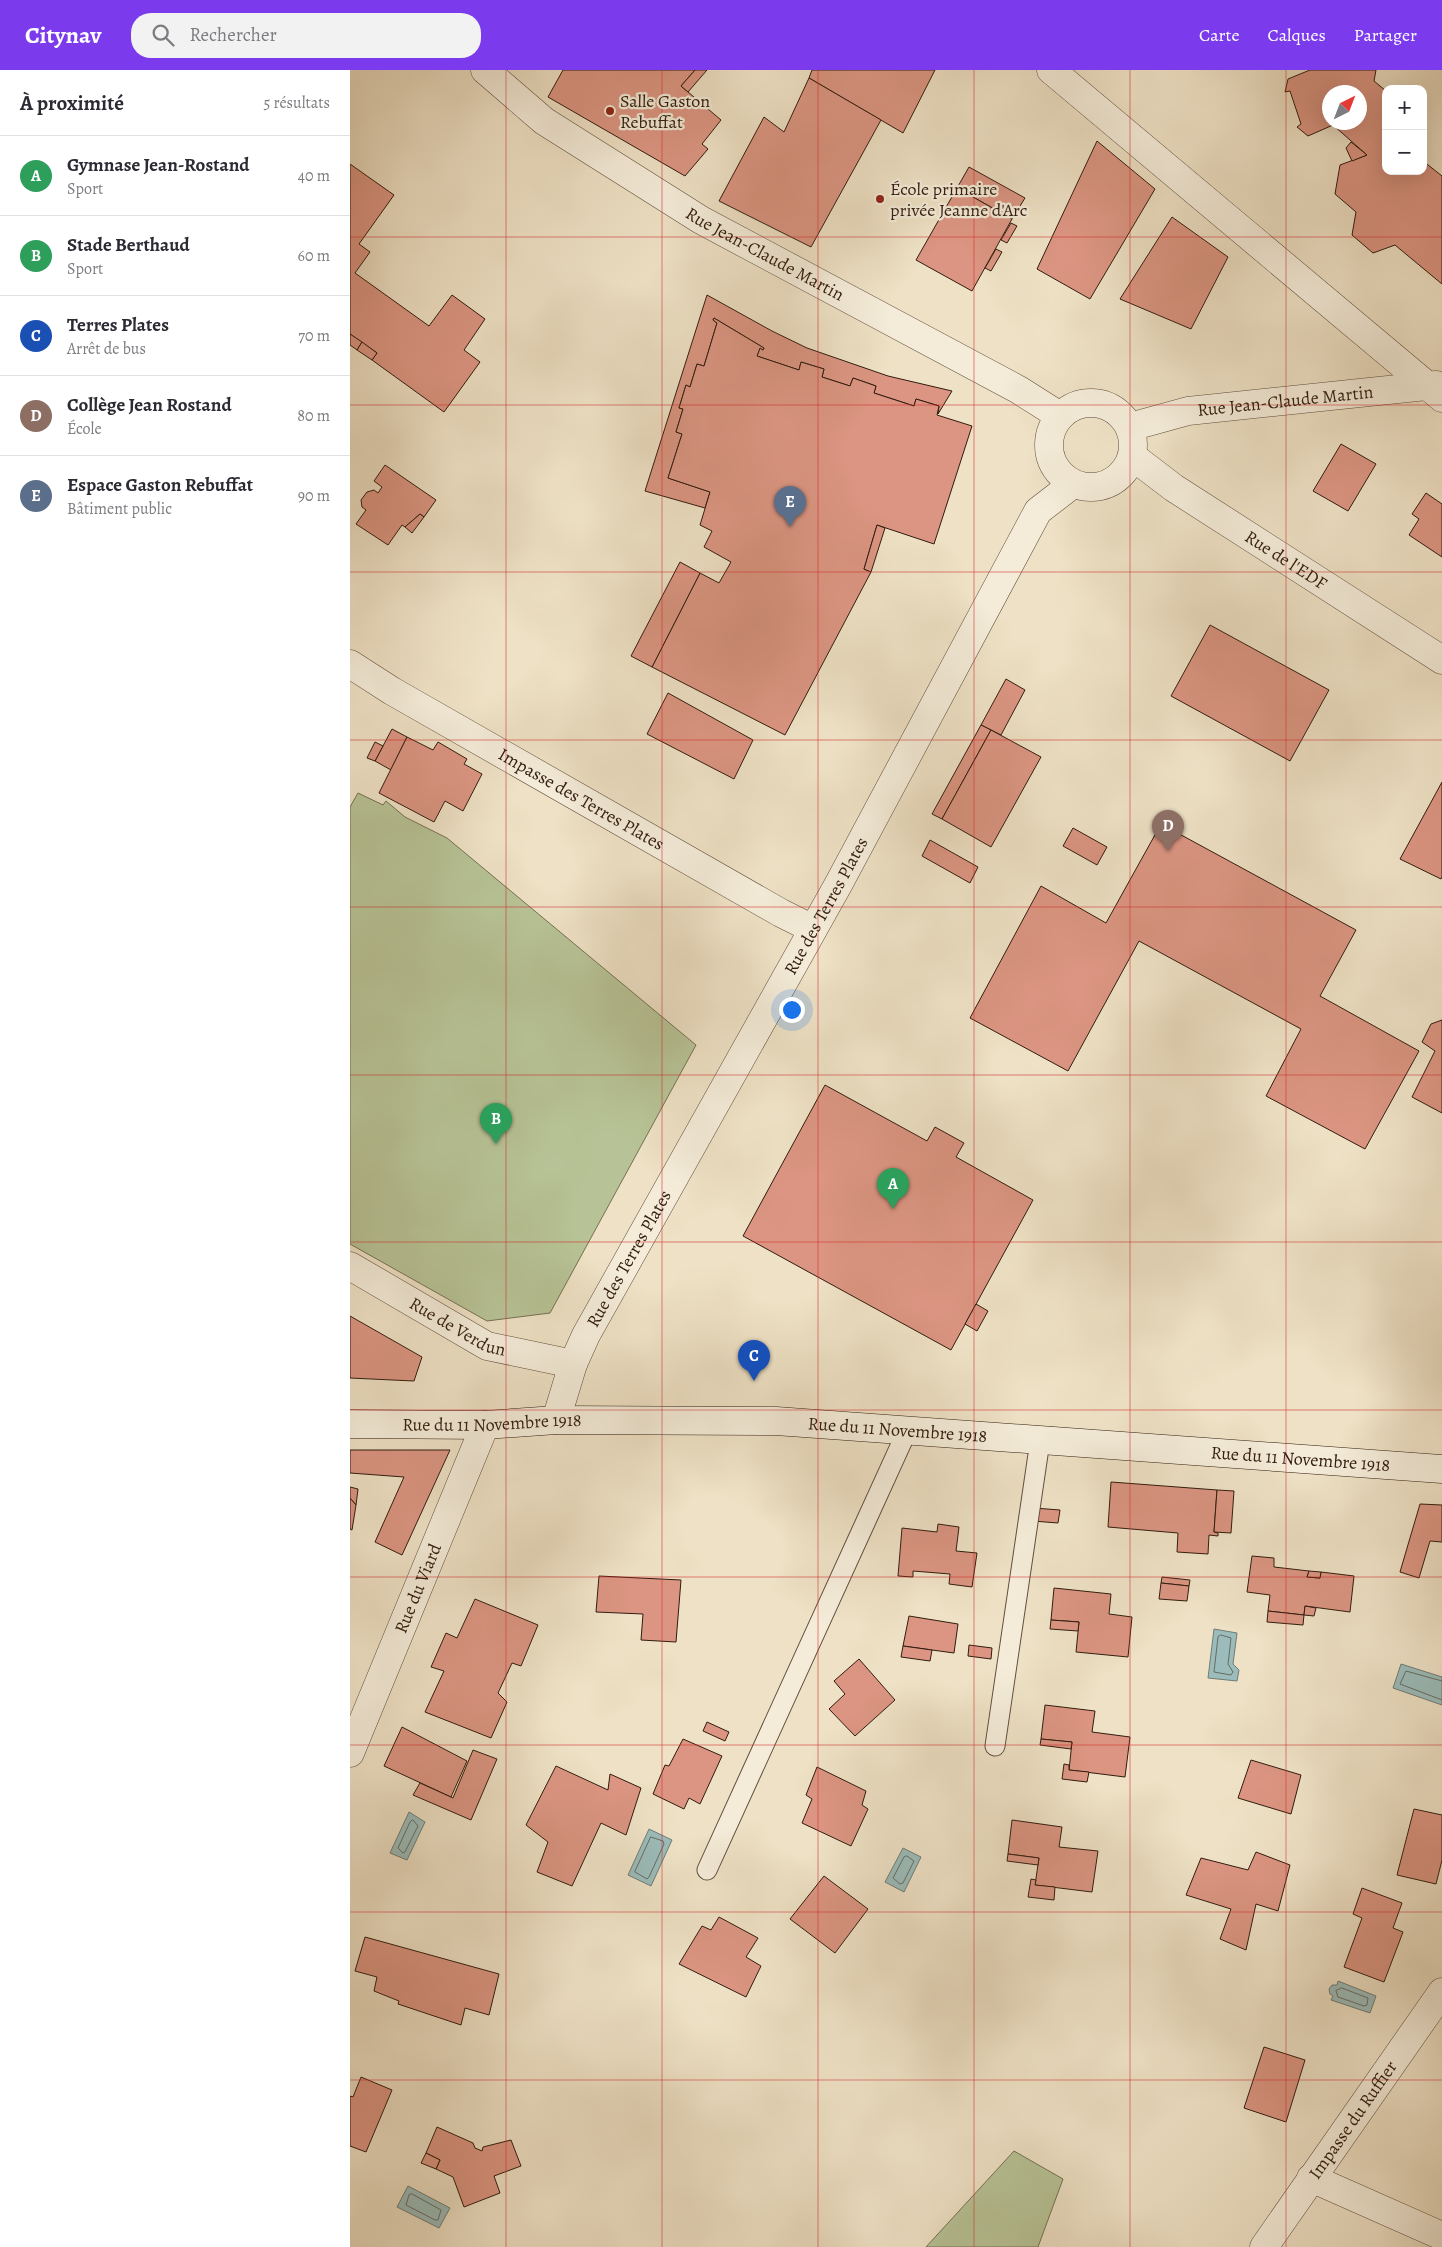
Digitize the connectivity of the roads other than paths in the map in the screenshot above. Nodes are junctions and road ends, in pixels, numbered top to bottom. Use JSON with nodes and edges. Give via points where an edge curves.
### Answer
{"nodes":[{"id":1,"x":485,"y":70,"type":"edge"},
{"id":2,"x":1051,"y":70,"type":"edge"},
{"id":3,"x":1437,"y":389,"type":"edge"},
{"id":4,"x":1060,"y":416,"type":"junction"},
{"id":5,"x":1130,"y":427,"type":"junction"},
{"id":6,"x":1132,"y":456,"type":"junction"},
{"id":7,"x":1074,"y":484,"type":"junction"},
{"id":8,"x":1442,"y":660,"type":"edge"},
{"id":9,"x":350,"y":664,"type":"edge"},
{"id":10,"x":814,"y":929,"type":"junction"},
{"id":11,"x":350,"y":1266,"type":"edge"},
{"id":12,"x":573,"y":1364,"type":"junction"},
{"id":13,"x":556,"y":1420,"type":"junction"},
{"id":14,"x":350,"y":1424,"type":"edge"},
{"id":15,"x":485,"y":1425,"type":"junction"},
{"id":16,"x":907,"y":1431,"type":"junction"},
{"id":17,"x":1040,"y":1441,"type":"junction"},
{"id":18,"x":1442,"y":1469,"type":"edge"},
{"id":19,"x":995,"y":1746,"type":"dead end"},
{"id":20,"x":350,"y":1753,"type":"edge"},
{"id":21,"x":707,"y":1870,"type":"dead end"},
{"id":22,"x":1442,"y":1992,"type":"edge"},
{"id":23,"x":1310,"y":2178,"type":"junction"},
{"id":24,"x":1442,"y":2236,"type":"edge"},
{"id":25,"x":1264,"y":2247,"type":"edge"}],
"edges":[{"from":1,"to":4,"type":"street","name":"Rue Jean-Claude Martin","via":[[544,121],[701,220],[1019,390]]},
{"from":2,"to":3,"type":"street"},
{"from":3,"to":5,"type":"street","name":"Rue Jean-Claude Martin","via":[[1188,411]]},
{"from":4,"to":5,"type":"street","via":[[1077,405],[1098,403],[1111,407]]},
{"from":4,"to":7,"type":"street","via":[[1048,440],[1049,453],[1058,471]]},
{"from":5,"to":6,"type":"street","via":[[1134,442]]},
{"from":6,"to":7,"type":"street","via":[[1116,480],[1102,486]]},
{"from":6,"to":8,"type":"street","name":"Rue de l'EDF","via":[[1174,488]]},
{"from":7,"to":10,"type":"street","name":"Rue des Terres Plates","via":[[1038,511]]},
{"from":9,"to":10,"type":"street","name":"Impasse des Terres Plates","via":[[392,691]]},
{"from":10,"to":12,"type":"street","name":"Rue des Terres Plates","via":[[607,1296]]},
{"from":11,"to":12,"type":"street","name":"Rue de Verdun","via":[[487,1346]]},
{"from":12,"to":13,"type":"street","name":"Rue des Terres Plates"},
{"from":13,"to":15,"type":"street","name":"Rue du 11 Novembre 1918"},
{"from":13,"to":16,"type":"street","name":"Rue du 11 Novembre 1918","via":[[776,1421]]},
{"from":14,"to":15,"type":"street","name":"Rue du 11 Novembre 1918"},
{"from":15,"to":20,"type":"street","name":"Rue du Viard"},
{"from":16,"to":17,"type":"street","name":"Rue du 11 Novembre 1918"},
{"from":16,"to":21,"type":"lane"},
{"from":17,"to":18,"type":"street","name":"Rue du 11 Novembre 1918"},
{"from":17,"to":19,"type":"lane"},
{"from":22,"to":23,"type":"street","name":"Impasse du Ruffier"},
{"from":23,"to":24,"type":"street","name":"Impasse du Ruffier"},
{"from":23,"to":25,"type":"street"}]}
